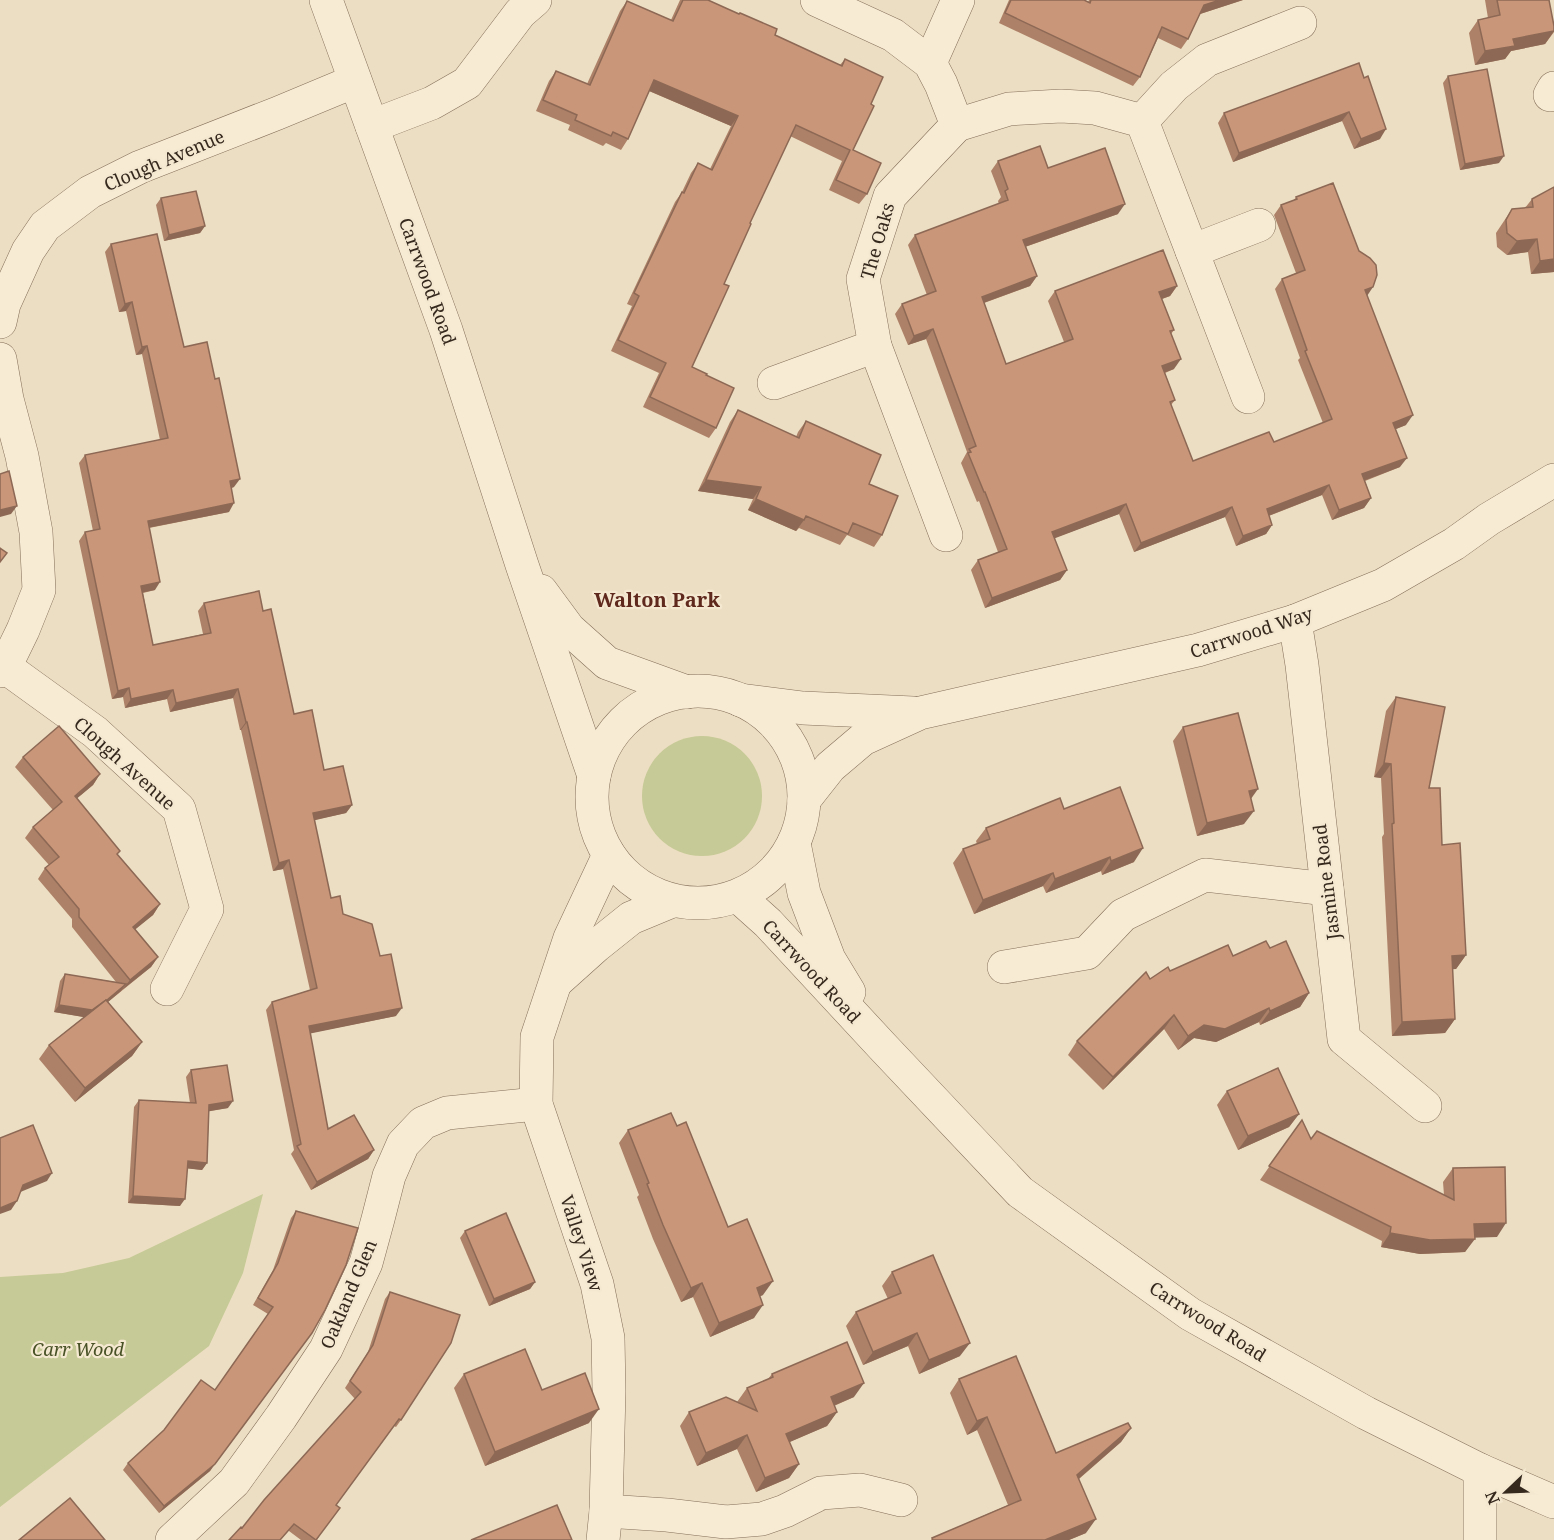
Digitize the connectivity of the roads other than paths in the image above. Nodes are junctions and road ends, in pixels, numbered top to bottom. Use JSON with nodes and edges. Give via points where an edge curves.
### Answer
{"nodes":[{"id":1,"x":326,"y":0,"type":"edge"},
{"id":2,"x":535,"y":0,"type":"edge"},
{"id":3,"x":817,"y":0,"type":"edge"},
{"id":4,"x":958,"y":0,"type":"edge"},
{"id":5,"x":1300,"y":23,"type":"dead end"},
{"id":6,"x":930,"y":63,"type":"junction"},
{"id":7,"x":355,"y":81,"type":"junction"},
{"id":8,"x":1142,"y":122,"type":"junction"},
{"id":9,"x":957,"y":125,"type":"junction"},
{"id":10,"x":372,"y":126,"type":"junction"},
{"id":11,"x":1259,"y":225,"type":"dead end"},
{"id":12,"x":1192,"y":251,"type":"junction"},
{"id":13,"x":0,"y":322,"type":"edge"},
{"id":14,"x":875,"y":346,"type":"junction"},
{"id":15,"x":0,"y":359,"type":"edge"},
{"id":16,"x":774,"y":383,"type":"dead end"},
{"id":17,"x":1248,"y":397,"type":"dead end"},
{"id":18,"x":1554,"y":480,"type":"edge"},
{"id":19,"x":946,"y":535,"type":"dead end"},
{"id":20,"x":522,"y":565,"type":"junction"},
{"id":21,"x":1295,"y":621,"type":"junction"},
{"id":22,"x":2,"y":669,"type":"edge"},
{"id":23,"x":687,"y":692,"type":"junction"},
{"id":24,"x":740,"y":700,"type":"junction"},
{"id":25,"x":920,"y":713,"type":"junction"},
{"id":26,"x":594,"y":776,"type":"junction"},
{"id":27,"x":804,"y":801,"type":"junction"},
{"id":28,"x":794,"y":843,"type":"junction"},
{"id":29,"x":609,"y":855,"type":"junction"},
{"id":30,"x":1327,"y":889,"type":"junction"},
{"id":31,"x":739,"y":897,"type":"junction"},
{"id":32,"x":672,"y":901,"type":"junction"},
{"id":33,"x":1004,"y":966,"type":"dead end"},
{"id":34,"x":556,"y":982,"type":"junction"},
{"id":35,"x":167,"y":989,"type":"dead end"},
{"id":36,"x":883,"y":1047,"type":"junction"},
{"id":37,"x":536,"y":1104,"type":"junction"},
{"id":38,"x":1425,"y":1106,"type":"dead end"},
{"id":39,"x":1480,"y":1470,"type":"junction"},
{"id":40,"x":901,"y":1500,"type":"dead end"},
{"id":41,"x":1554,"y":1502,"type":"edge"},
{"id":42,"x":605,"y":1525,"type":"edge"},
{"id":43,"x":172,"y":1540,"type":"edge"},
{"id":44,"x":1480,"y":1540,"type":"edge"}],
"edges":[{"from":1,"to":7,"type":"street","name":"Carrwood Road"},
{"from":2,"to":10,"type":"street","via":[[520,13],[467,83],[432,103]]},
{"from":3,"to":6,"type":"street","via":[[893,35]]},
{"from":4,"to":6,"type":"street"},
{"from":5,"to":8,"type":"street","via":[[1207,60],[1174,86]]},
{"from":6,"to":9,"type":"street"},
{"from":7,"to":10,"type":"street","name":"Carrwood Road"},
{"from":7,"to":13,"type":"street","name":"Clough Avenue","via":[[140,167],[90,192],[45,226],[28,250]]},
{"from":8,"to":9,"type":"street","via":[[1095,108],[1061,106],[1009,110]]},
{"from":8,"to":12,"type":"street"},
{"from":9,"to":14,"type":"street","name":"The Oaks","via":[[890,196],[863,279]]},
{"from":10,"to":20,"type":"street","name":"Carrwood Road","via":[[446,330]]},
{"from":11,"to":12,"type":"street"},
{"from":12,"to":17,"type":"street"},
{"from":14,"to":16,"type":"street"},
{"from":14,"to":19,"type":"street","name":"The Oaks"},
{"from":15,"to":22,"type":"street","name":"Clough Avenue","via":[[36,532],[39,590]]},
{"from":18,"to":21,"type":"street","name":"Carrwood Way","via":[[1383,585]]},
{"from":20,"to":23,"type":"street","name":"Carrwood Road","via":[[569,629],[607,663]]},
{"from":20,"to":26,"type":"street","name":"Carrwood Road"},
{"from":21,"to":25,"type":"street","name":"Carrwood Way","via":[[1198,650]]},
{"from":21,"to":30,"type":"street","name":"Jasmine Road"},
{"from":22,"to":35,"type":"street","name":"Clough Avenue","via":[[95,732],[179,808],[207,909]]},
{"from":23,"to":24,"type":"street","via":[[716,693]]},
{"from":23,"to":26,"type":"street","via":[[646,704],[628,717],[601,754]]},
{"from":24,"to":25,"type":"street","name":"Carrwood Way","via":[[803,708]]},
{"from":24,"to":27,"type":"street","via":[[781,730],[802,776]]},
{"from":25,"to":27,"type":"street","name":"Carrwood Way","via":[[863,739],[830,768]]},
{"from":26,"to":29,"type":"street","via":[[591,804],[597,831]]},
{"from":27,"to":28,"type":"street"},
{"from":28,"to":31,"type":"street","via":[[776,870]]},
{"from":28,"to":36,"type":"street","name":"Carrwood Road","via":[[804,893],[829,959]]},
{"from":29,"to":32,"type":"street","via":[[636,884]]},
{"from":29,"to":34,"type":"street","name":"Valley View","via":[[570,938]]},
{"from":30,"to":33,"type":"street","via":[[1205,875],[1123,915],[1087,953]]},
{"from":30,"to":38,"type":"street","name":"Jasmine Road","via":[[1344,1040]]},
{"from":31,"to":32,"type":"street","via":[[711,903]]},
{"from":31,"to":36,"type":"street","name":"Carrwood Road"},
{"from":32,"to":34,"type":"street","name":"Valley View","via":[[631,918]]},
{"from":34,"to":37,"type":"street","name":"Valley View","via":[[537,1037]]},
{"from":36,"to":39,"type":"street","name":"Carrwood Road","via":[[1020,1192],[1190,1314],[1366,1413]]},
{"from":37,"to":42,"type":"street","name":"Valley View","via":[[597,1284],[608,1338]]},
{"from":37,"to":43,"type":"street","name":"Oakland Glen","via":[[447,1113],[423,1123],[403,1144],[389,1176],[366,1263],[326,1349],[234,1482]]},
{"from":39,"to":41,"type":"street","name":"Carrwood Road"},
{"from":39,"to":44,"type":"street"},
{"from":40,"to":42,"type":"street","name":"Valley View","via":[[860,1490],[821,1493],[762,1519],[726,1522],[667,1515]]}]}
